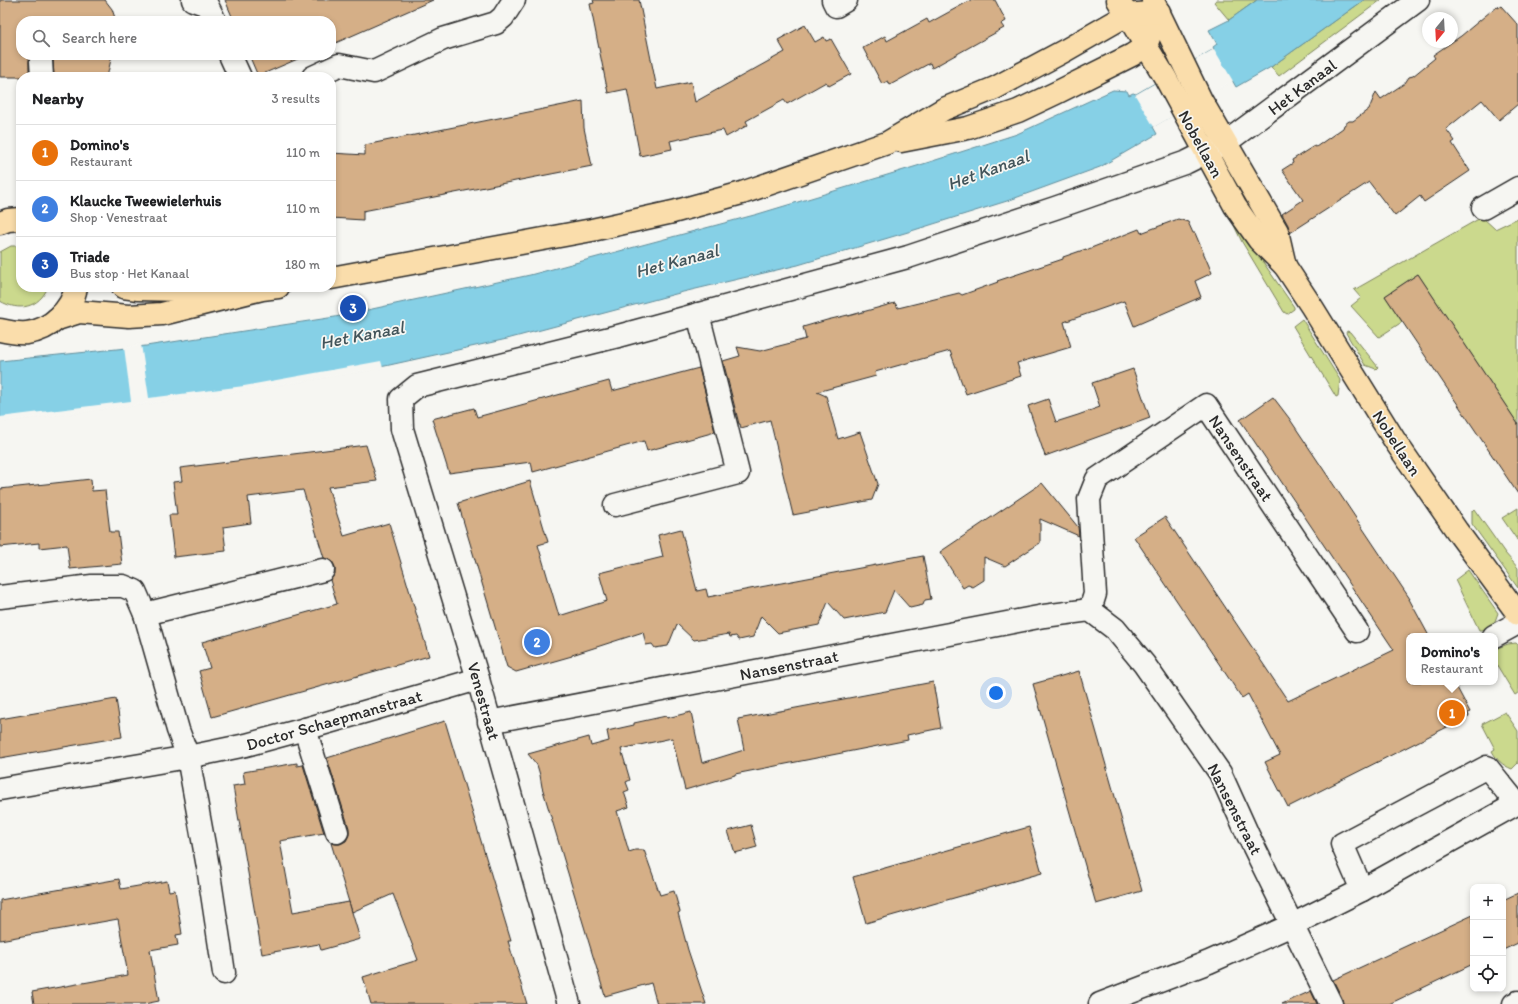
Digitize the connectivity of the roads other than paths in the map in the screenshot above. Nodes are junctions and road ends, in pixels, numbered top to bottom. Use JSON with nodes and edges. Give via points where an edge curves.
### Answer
{"nodes":[{"id":1,"x":193,"y":0,"type":"edge"},
{"id":2,"x":514,"y":0,"type":"edge"},
{"id":3,"x":1418,"y":0,"type":"edge"},
{"id":4,"x":1156,"y":6,"type":"edge"},
{"id":5,"x":1122,"y":7,"type":"edge"},
{"id":6,"x":212,"y":16,"type":"edge"},
{"id":7,"x":1146,"y":46,"type":"junction"},
{"id":8,"x":232,"y":60,"type":"edge"},
{"id":9,"x":238,"y":72,"type":"edge"},
{"id":10,"x":324,"y":72,"type":"edge"},
{"id":11,"x":1192,"y":105,"type":"junction"},
{"id":12,"x":887,"y":143,"type":"junction"},
{"id":13,"x":1225,"y":143,"type":"junction"},
{"id":14,"x":1206,"y":153,"type":"junction"},
{"id":15,"x":1518,"y":188,"type":"edge"},
{"id":16,"x":1483,"y":208,"type":"dead end"},
{"id":17,"x":16,"y":219,"type":"edge"},
{"id":18,"x":0,"y":223,"type":"edge"},
{"id":19,"x":1285,"y":266,"type":"junction"},
{"id":20,"x":336,"y":277,"type":"edge"},
{"id":21,"x":75,"y":292,"type":"edge"},
{"id":22,"x":253,"y":292,"type":"edge"},
{"id":23,"x":698,"y":314,"type":"junction"},
{"id":24,"x":58,"y":319,"type":"junction"},
{"id":25,"x":0,"y":330,"type":"edge"},
{"id":26,"x":401,"y":399,"type":"joint"},
{"id":27,"x":615,"y":505,"type":"dead end"},
{"id":28,"x":323,"y":570,"type":"dead end"},
{"id":29,"x":0,"y":597,"type":"edge"},
{"id":30,"x":1090,"y":610,"type":"junction"},
{"id":31,"x":145,"y":614,"type":"junction"},
{"id":32,"x":1518,"y":614,"type":"edge"},
{"id":33,"x":1518,"y":623,"type":"edge"},
{"id":34,"x":1357,"y":631,"type":"dead end"},
{"id":35,"x":1498,"y":634,"type":"edge"},
{"id":36,"x":478,"y":679,"type":"junction"},
{"id":37,"x":490,"y":722,"type":"junction"},
{"id":38,"x":305,"y":729,"type":"junction"},
{"id":39,"x":188,"y":756,"type":"junction"},
{"id":40,"x":0,"y":788,"type":"edge"},
{"id":41,"x":1517,"y":802,"type":"edge"},
{"id":42,"x":337,"y":832,"type":"dead end"},
{"id":43,"x":1362,"y":890,"type":"junction"},
{"id":44,"x":1292,"y":925,"type":"junction"},
{"id":45,"x":224,"y":973,"type":"dead end"},
{"id":46,"x":1518,"y":1002,"type":"edge"},
{"id":47,"x":569,"y":1004,"type":"edge"},
{"id":48,"x":1100,"y":1004,"type":"edge"},
{"id":49,"x":1331,"y":1004,"type":"edge"},
{"id":50,"x":1514,"y":1004,"type":"edge"}],
"edges":[{"from":1,"to":6,"type":"street","via":[[207,5]]},
{"from":2,"to":10,"type":"street","via":[[496,23],[443,39],[374,72],[339,65]]},
{"from":3,"to":13,"type":"street","name":"Het Kanaal"},
{"from":4,"to":5,"type":"main road"},
{"from":4,"to":7,"type":"main road"},
{"from":4,"to":11,"type":"main road","name":"Nobellaan","via":[[1185,66]]},
{"from":5,"to":7,"type":"main road","name":"Nobellaan"},
{"from":5,"to":12,"type":"main road","via":[[1066,50],[995,88],[944,109]]},
{"from":7,"to":11,"type":"main road","name":"Nobellaan","via":[[1165,78]]},
{"from":7,"to":12,"type":"main road","via":[[1018,111],[968,128]]},
{"from":8,"to":9,"type":"street"},
{"from":11,"to":13,"type":"main road","name":"Nobellaan"},
{"from":11,"to":14,"type":"main road","name":"Nobellaan"},
{"from":12,"to":20,"type":"main road","via":[[742,193],[672,212],[592,230]]},
{"from":13,"to":14,"type":"street","name":"Het Kanaal"},
{"from":13,"to":19,"type":"main road","name":"Nobellaan","via":[[1277,231]]},
{"from":14,"to":19,"type":"main road","name":"Nobellaan","via":[[1235,206],[1255,234]]},
{"from":14,"to":23,"type":"street","name":"Het Kanaal","via":[[1187,162],[908,257]]},
{"from":15,"to":16,"type":"street"},
{"from":17,"to":18,"type":"main road"},
{"from":19,"to":32,"type":"main road","name":"Nobellaan","via":[[1395,441]]},
{"from":21,"to":24,"type":"main road","via":[[68,307]]},
{"from":22,"to":24,"type":"main road","via":[[162,314],[129,316],[78,312]]},
{"from":23,"to":26,"type":"street","name":"Het Kanaal","via":[[417,386]]},
{"from":23,"to":27,"type":"street","via":[[738,473]]},
{"from":24,"to":25,"type":"main road","via":[[44,329],[27,333]]},
{"from":26,"to":36,"type":"street","name":"Venestraat","via":[[402,429]]},
{"from":28,"to":31,"type":"street"},
{"from":29,"to":31,"type":"street","via":[[92,586],[123,586],[136,591]]},
{"from":30,"to":34,"type":"street","name":"Nansenstraat","via":[[1095,594],[1089,499],[1097,479],[1206,405]]},
{"from":30,"to":37,"type":"street","name":"Nansenstraat","via":[[1044,616]]},
{"from":30,"to":44,"type":"street","name":"Nansenstraat","via":[[1115,629],[1144,664],[1220,773]]},
{"from":31,"to":39,"type":"street","via":[[178,730]]},
{"from":33,"to":35,"type":"street"},
{"from":36,"to":37,"type":"street","name":"Venestraat"},
{"from":36,"to":38,"type":"street","name":"Doctor Schaepmanstraat"},
{"from":37,"to":47,"type":"street","name":"Venestraat"},
{"from":38,"to":39,"type":"street","name":"Doctor Schaepmanstraat","via":[[246,745]]},
{"from":38,"to":42,"type":"street"},
{"from":39,"to":40,"type":"street","name":"Doctor Schaepmanstraat"},
{"from":39,"to":45,"type":"street"},
{"from":41,"to":43,"type":"street"},
{"from":41,"to":43,"type":"street","via":[[1487,767],[1342,844]]},
{"from":43,"to":44,"type":"street"},
{"from":44,"to":48,"type":"street","via":[[1208,962]]},
{"from":44,"to":49,"type":"street","name":"Nansenstraat"},
{"from":46,"to":50,"type":"street"}]}
